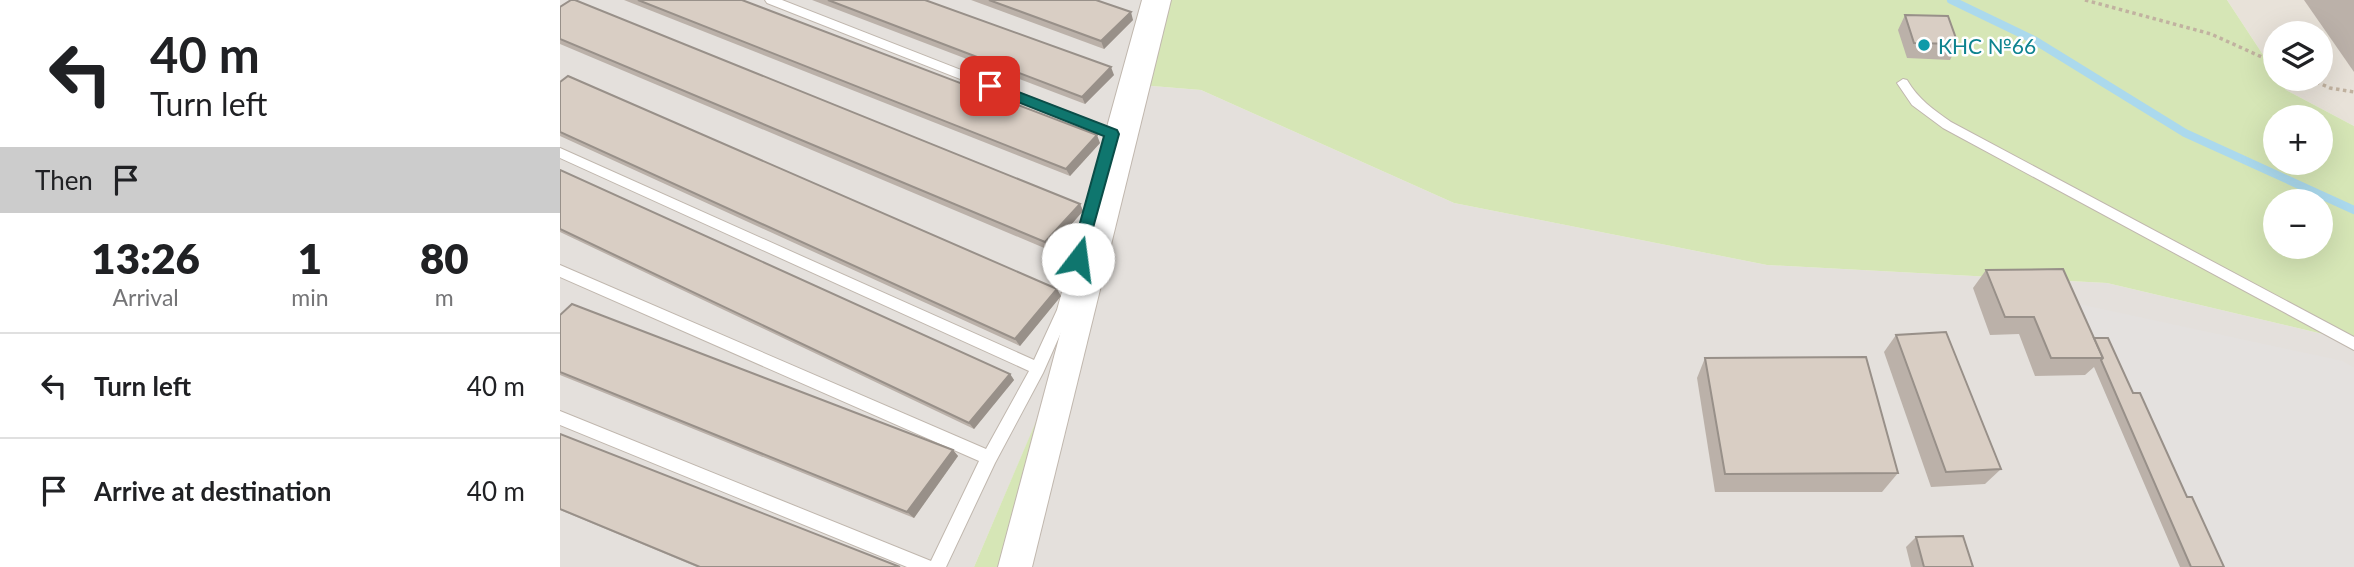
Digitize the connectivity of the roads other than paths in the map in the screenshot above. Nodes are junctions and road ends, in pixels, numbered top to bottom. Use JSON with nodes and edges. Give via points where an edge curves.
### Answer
{"nodes":[{"id":1,"x":771,"y":0,"type":"edge"},
{"id":2,"x":1148,"y":0,"type":"edge"},
{"id":3,"x":1160,"y":0,"type":"edge"},
{"id":4,"x":1903,"y":83,"type":"dead end"},
{"id":5,"x":1112,"y":134,"type":"junction"},
{"id":6,"x":560,"y":153,"type":"edge"},
{"id":7,"x":560,"y":271,"type":"edge"},
{"id":8,"x":2354,"y":344,"type":"edge"},
{"id":9,"x":1038,"y":368,"type":"junction"},
{"id":10,"x":560,"y":418,"type":"edge"},
{"id":11,"x":989,"y":458,"type":"junction"},
{"id":12,"x":927,"y":567,"type":"edge"},
{"id":13,"x":937,"y":567,"type":"edge"},
{"id":14,"x":1015,"y":567,"type":"edge"}],
"edges":[{"from":1,"to":5,"type":"lane"},
{"from":2,"to":5,"type":"lane"},
{"from":3,"to":14,"type":"street"},
{"from":4,"to":8,"type":"lane","via":[[1908,95],[1947,125]]},
{"from":5,"to":9,"type":"lane","via":[[1064,310]]},
{"from":6,"to":9,"type":"lane"},
{"from":7,"to":11,"type":"lane"},
{"from":9,"to":11,"type":"lane"},
{"from":10,"to":12,"type":"lane"},
{"from":11,"to":13,"type":"lane"}]}
